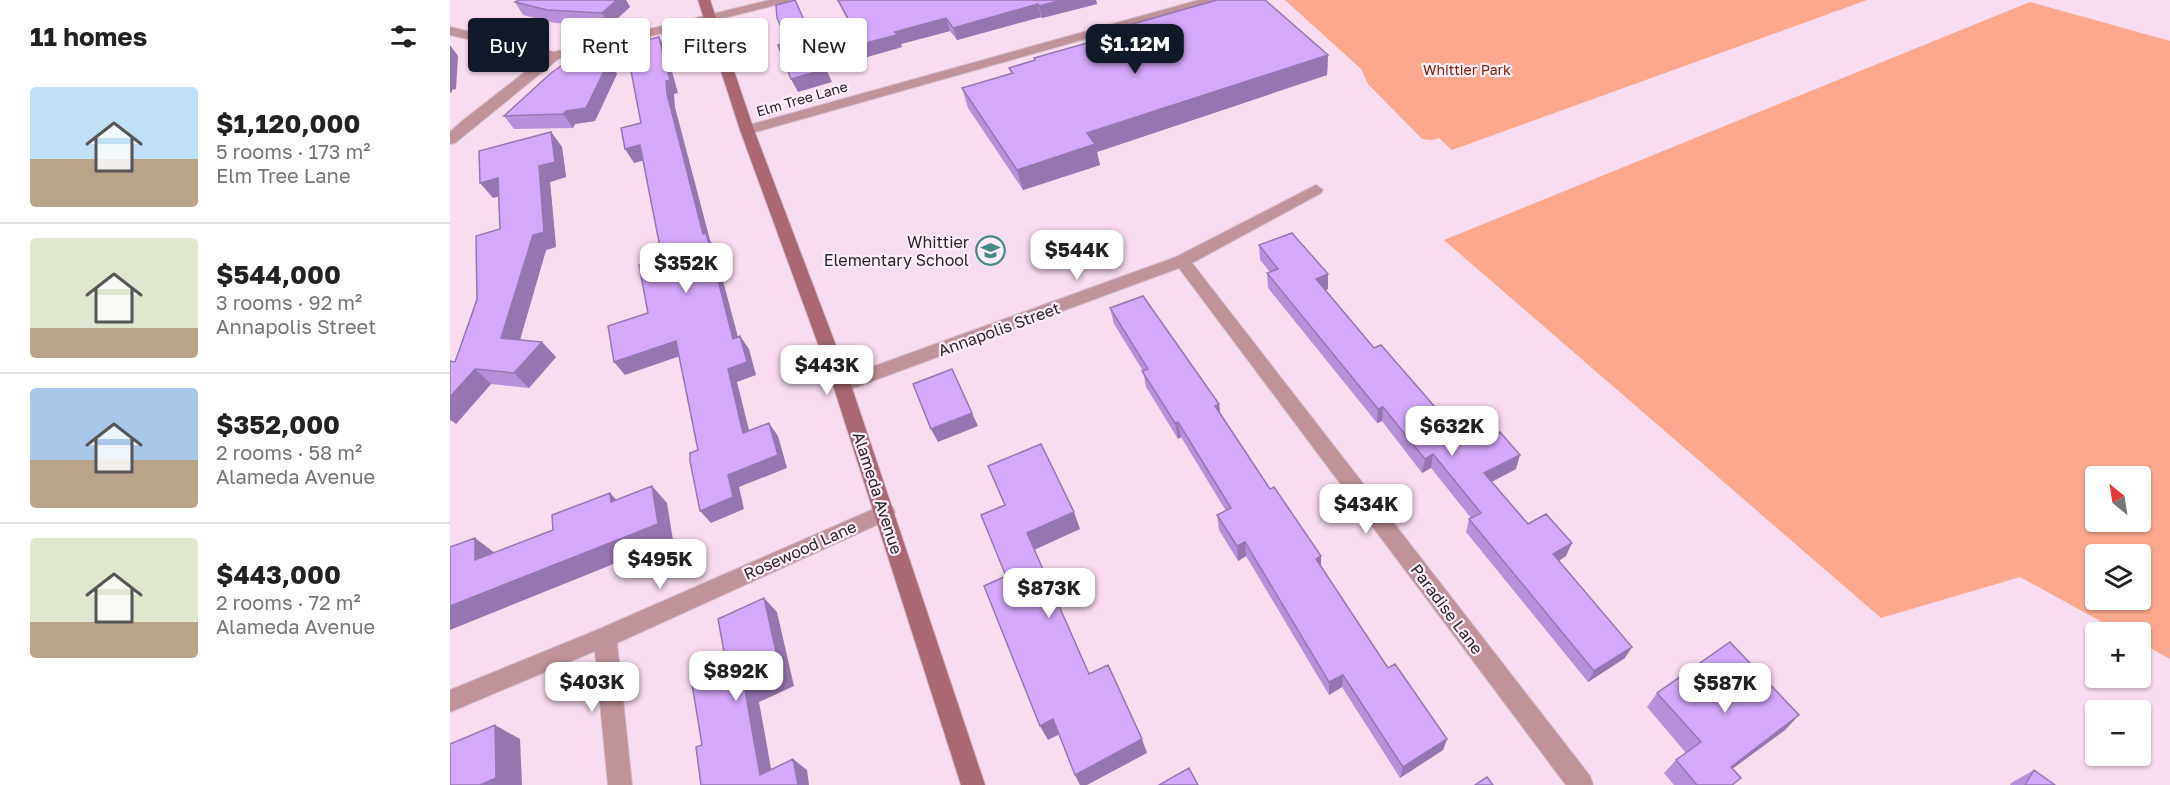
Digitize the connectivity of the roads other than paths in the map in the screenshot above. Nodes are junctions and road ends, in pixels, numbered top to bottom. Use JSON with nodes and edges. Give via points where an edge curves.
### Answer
{"nodes":[{"id":1,"x":704,"y":0,"type":"edge"},
{"id":2,"x":784,"y":0,"type":"edge"},
{"id":3,"x":1212,"y":0,"type":"edge"},
{"id":4,"x":709,"y":18,"type":"edge"},
{"id":5,"x":713,"y":18,"type":"edge"},
{"id":6,"x":662,"y":30,"type":"edge"},
{"id":7,"x":450,"y":31,"type":"edge"},
{"id":8,"x":554,"y":56,"type":"junction"},
{"id":9,"x":727,"y":72,"type":"edge"},
{"id":10,"x":747,"y":130,"type":"junction"},
{"id":11,"x":450,"y":141,"type":"edge"},
{"id":12,"x":1316,"y":190,"type":"dead end"},
{"id":13,"x":1182,"y":261,"type":"junction"},
{"id":14,"x":842,"y":385,"type":"junction"},
{"id":15,"x":885,"y":512,"type":"junction"},
{"id":16,"x":605,"y":637,"type":"junction"},
{"id":17,"x":450,"y":702,"type":"edge"},
{"id":18,"x":620,"y":785,"type":"edge"},
{"id":19,"x":973,"y":785,"type":"edge"},
{"id":20,"x":1581,"y":785,"type":"edge"}],
"edges":[{"from":1,"to":4,"type":"street","name":"Alameda Avenue"},
{"from":2,"to":5,"type":"street"},
{"from":3,"to":10,"type":"street","name":"Elm Tree Lane"},
{"from":6,"to":8,"type":"street"},
{"from":7,"to":8,"type":"street"},
{"from":8,"to":11,"type":"street"},
{"from":9,"to":10,"type":"street","name":"Alameda Avenue"},
{"from":10,"to":14,"type":"street","name":"Alameda Avenue"},
{"from":12,"to":13,"type":"street","name":"Annapolis Street"},
{"from":13,"to":14,"type":"street","name":"Annapolis Street"},
{"from":13,"to":20,"type":"street","name":"Paradise Lane"},
{"from":14,"to":15,"type":"street","name":"Alameda Avenue"},
{"from":15,"to":16,"type":"street","name":"Rosewood Lane"},
{"from":15,"to":19,"type":"street","name":"Alameda Avenue"},
{"from":16,"to":17,"type":"street","name":"Rosewood Lane"},
{"from":16,"to":18,"type":"street"}]}
